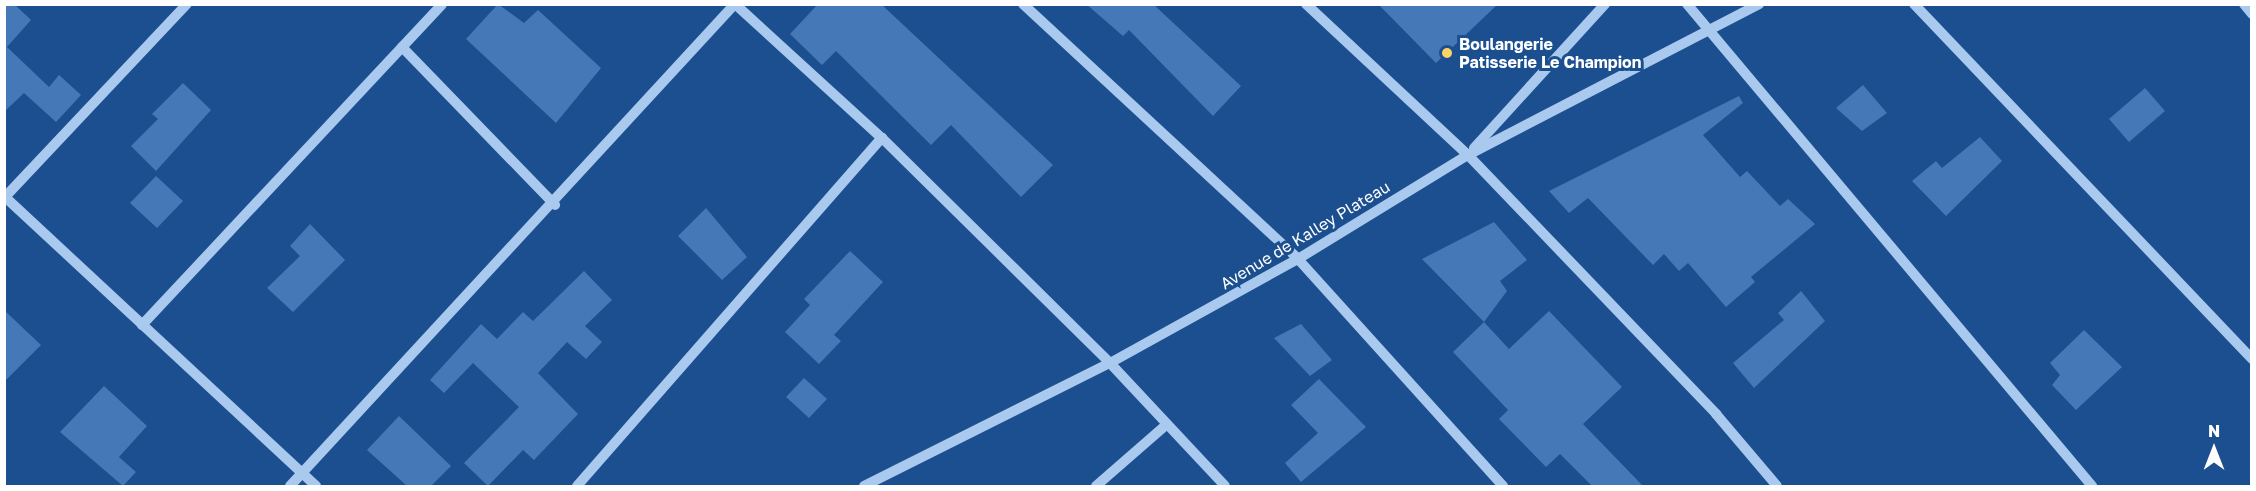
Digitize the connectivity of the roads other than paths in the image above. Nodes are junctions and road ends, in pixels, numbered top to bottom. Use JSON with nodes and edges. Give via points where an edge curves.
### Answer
{"nodes":[{"id":1,"x":187,"y":4,"type":"edge"},
{"id":2,"x":442,"y":4,"type":"edge"},
{"id":3,"x":1023,"y":4,"type":"edge"},
{"id":4,"x":1306,"y":4,"type":"edge"},
{"id":5,"x":1605,"y":4,"type":"edge"},
{"id":6,"x":1688,"y":4,"type":"edge"},
{"id":7,"x":1759,"y":4,"type":"edge"},
{"id":8,"x":1914,"y":4,"type":"edge"},
{"id":9,"x":2244,"y":4,"type":"edge"},
{"id":10,"x":735,"y":5,"type":"edge"},
{"id":11,"x":2252,"y":14,"type":"edge"},
{"id":12,"x":1707,"y":32,"type":"junction"},
{"id":13,"x":402,"y":47,"type":"junction"},
{"id":14,"x":882,"y":138,"type":"junction"},
{"id":15,"x":1468,"y":155,"type":"junction"},
{"id":16,"x":5,"y":196,"type":"edge"},
{"id":17,"x":555,"y":205,"type":"junction"},
{"id":18,"x":1298,"y":259,"type":"junction"},
{"id":19,"x":142,"y":325,"type":"junction"},
{"id":20,"x":2252,"y":359,"type":"edge"},
{"id":21,"x":1110,"y":363,"type":"junction"},
{"id":22,"x":1167,"y":424,"type":"junction"},
{"id":23,"x":302,"y":474,"type":"junction"},
{"id":24,"x":290,"y":486,"type":"edge"},
{"id":25,"x":316,"y":486,"type":"edge"},
{"id":26,"x":577,"y":486,"type":"edge"},
{"id":27,"x":864,"y":486,"type":"edge"},
{"id":28,"x":1096,"y":486,"type":"edge"},
{"id":29,"x":1225,"y":486,"type":"edge"},
{"id":30,"x":1503,"y":486,"type":"edge"},
{"id":31,"x":1777,"y":486,"type":"edge"},
{"id":32,"x":2092,"y":486,"type":"edge"}],
"edges":[{"from":1,"to":16,"type":"street"},
{"from":2,"to":13,"type":"street"},
{"from":3,"to":18,"type":"street"},
{"from":4,"to":15,"type":"street"},
{"from":5,"to":15,"type":"street"},
{"from":6,"to":12,"type":"street"},
{"from":7,"to":12,"type":"street","name":"Avenue de Kalley Plateau"},
{"from":8,"to":20,"type":"street"},
{"from":9,"to":11,"type":"street"},
{"from":10,"to":14,"type":"street"},
{"from":10,"to":17,"type":"street"},
{"from":12,"to":15,"type":"street","name":"Avenue de Kalley Plateau"},
{"from":12,"to":32,"type":"street"},
{"from":13,"to":17,"type":"street"},
{"from":13,"to":19,"type":"street"},
{"from":14,"to":21,"type":"street"},
{"from":14,"to":26,"type":"street"},
{"from":15,"to":18,"type":"street","name":"Avenue de Kalley Plateau"},
{"from":15,"to":31,"type":"street","via":[[1716,414]]},
{"from":16,"to":19,"type":"street"},
{"from":17,"to":23,"type":"street"},
{"from":18,"to":21,"type":"street","name":"Avenue de Kalley Plateau"},
{"from":18,"to":30,"type":"street"},
{"from":19,"to":23,"type":"street"},
{"from":21,"to":22,"type":"street"},
{"from":21,"to":27,"type":"street","name":"Avenue de Kalley Plateau"},
{"from":22,"to":28,"type":"street"},
{"from":22,"to":29,"type":"street"},
{"from":23,"to":24,"type":"street"},
{"from":23,"to":25,"type":"street"}]}
